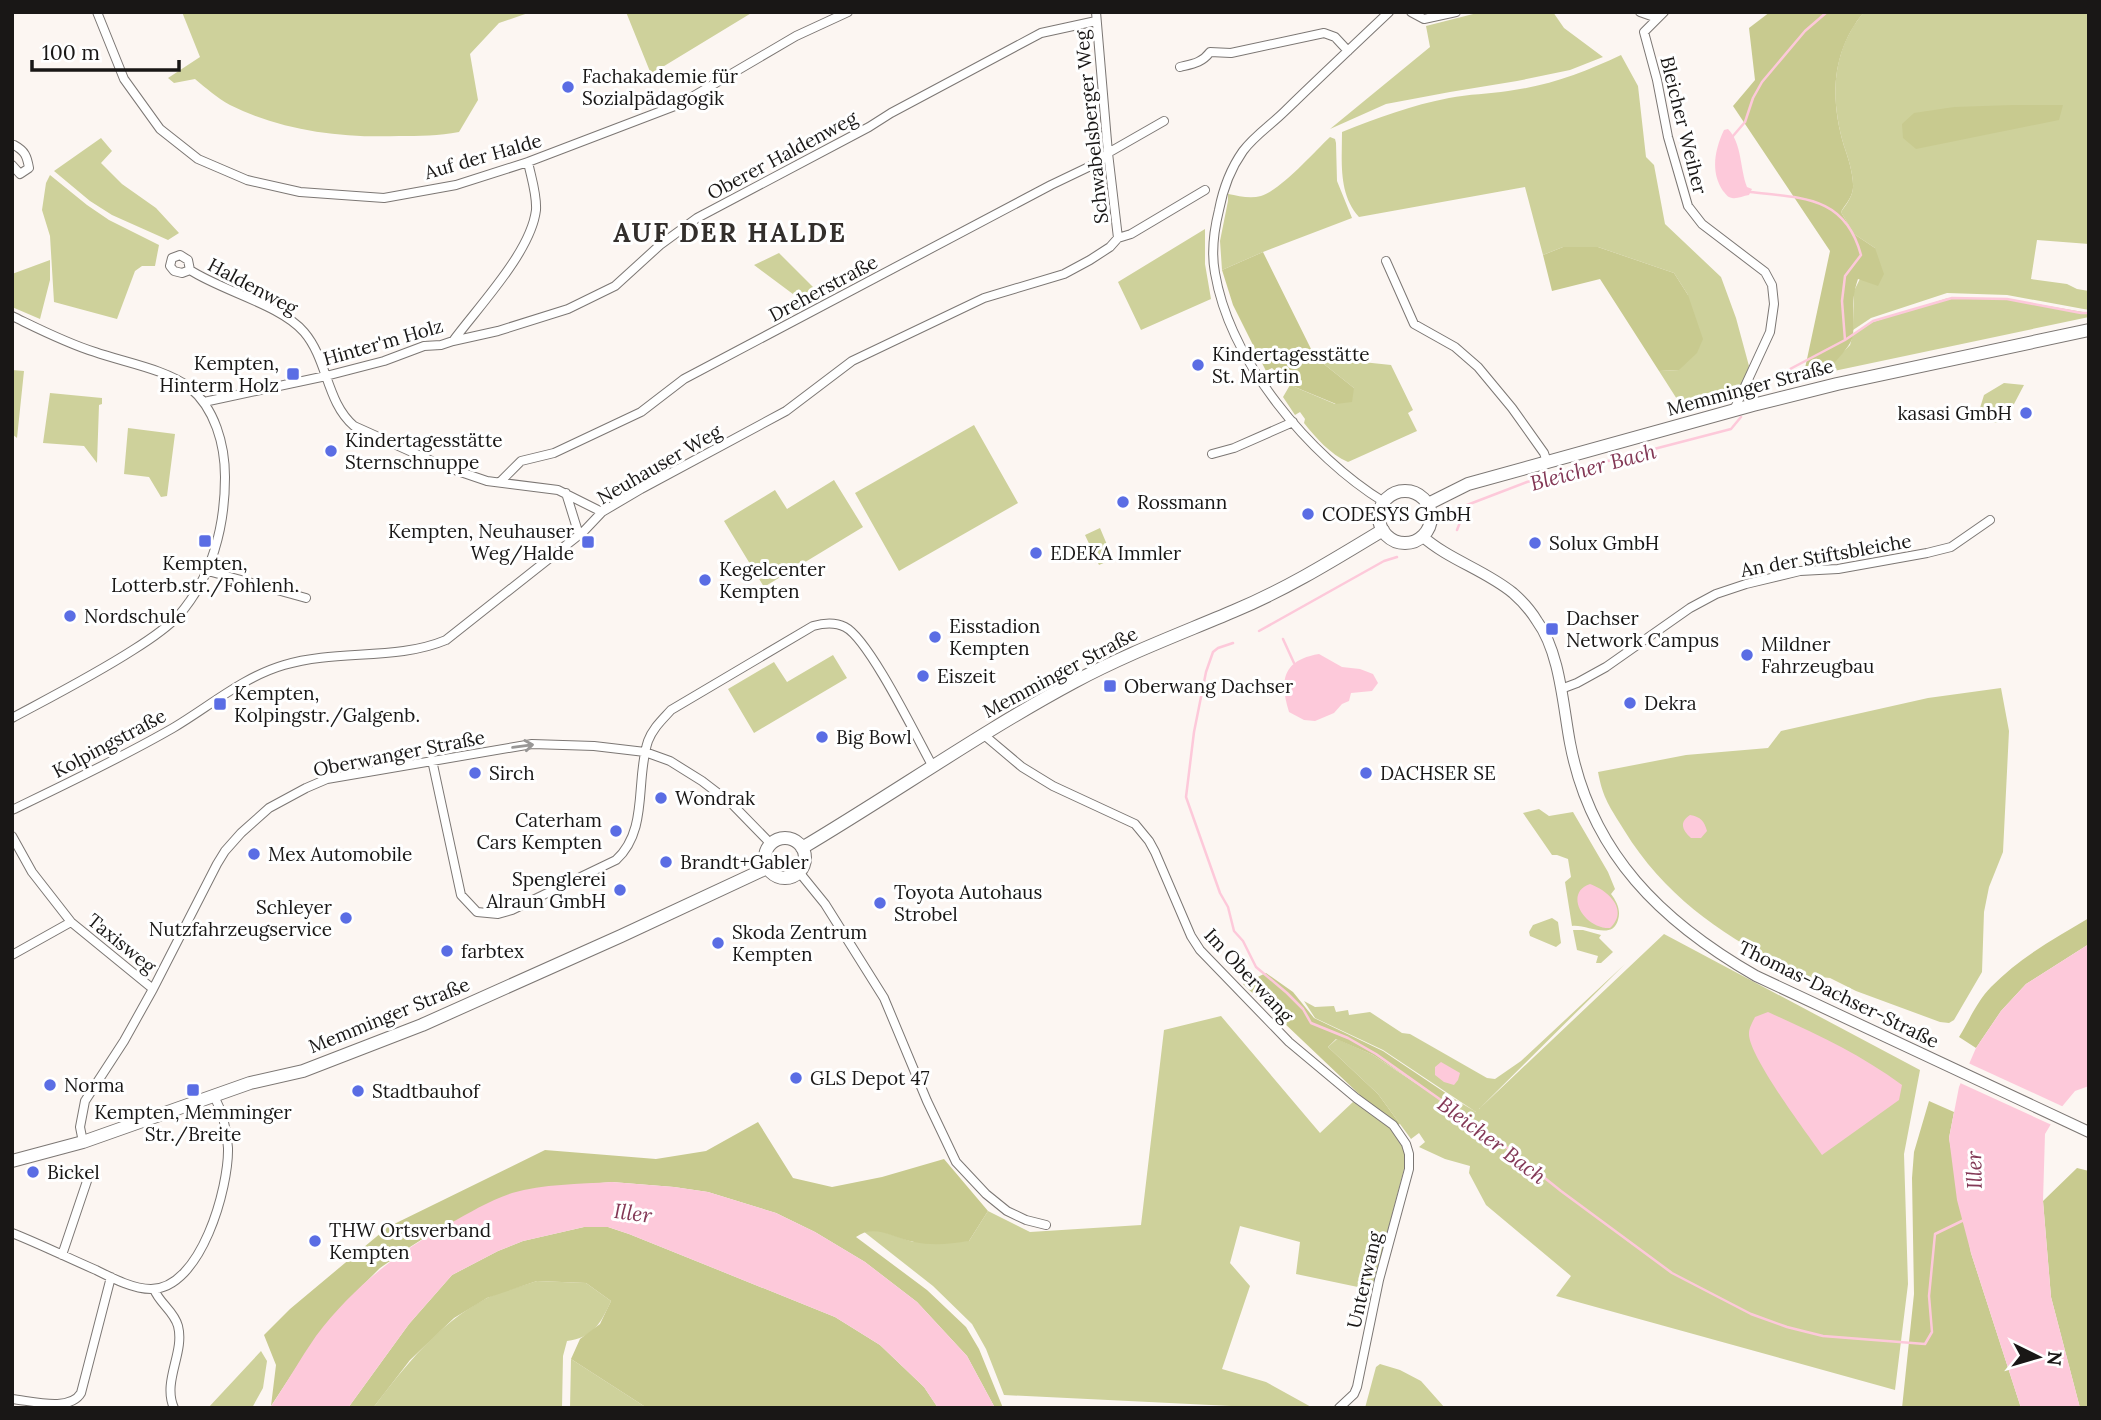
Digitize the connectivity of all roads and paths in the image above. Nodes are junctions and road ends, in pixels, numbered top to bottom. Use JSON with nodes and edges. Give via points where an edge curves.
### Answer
{"nodes":[{"id":1,"x":97,"y":12,"type":"edge"},
{"id":2,"x":848,"y":12,"type":"edge"},
{"id":3,"x":1389,"y":12,"type":"edge"},
{"id":4,"x":1411,"y":12,"type":"edge"},
{"id":5,"x":1456,"y":12,"type":"edge"},
{"id":6,"x":1640,"y":12,"type":"edge"},
{"id":7,"x":1660,"y":15,"type":"edge"},
{"id":8,"x":1096,"y":17,"type":"edge"},
{"id":9,"x":1348,"y":51,"type":"junction"},
{"id":10,"x":1180,"y":67,"type":"dead end"},
{"id":11,"x":1164,"y":121,"type":"dead end"},
{"id":12,"x":13,"y":146,"type":"edge"},
{"id":13,"x":1108,"y":153,"type":"junction"},
{"id":14,"x":528,"y":162,"type":"junction"},
{"id":15,"x":12,"y":165,"type":"edge"},
{"id":16,"x":1205,"y":190,"type":"dead end"},
{"id":17,"x":1118,"y":238,"type":"junction"},
{"id":18,"x":1386,"y":261,"type":"dead end"},
{"id":19,"x":190,"y":270,"type":"dead end"},
{"id":20,"x":12,"y":316,"type":"edge"},
{"id":21,"x":2089,"y":330,"type":"edge"},
{"id":22,"x":453,"y":341,"type":"junction"},
{"id":23,"x":326,"y":376,"type":"junction"},
{"id":24,"x":204,"y":402,"type":"junction"},
{"id":25,"x":1734,"y":410,"type":"junction"},
{"id":26,"x":1293,"y":422,"type":"junction"},
{"id":27,"x":1212,"y":454,"type":"dead end"},
{"id":28,"x":1547,"y":462,"type":"junction"},
{"id":29,"x":500,"y":482,"type":"junction"},
{"id":30,"x":566,"y":494,"type":"junction"},
{"id":31,"x":1384,"y":502,"type":"junction"},
{"id":32,"x":1428,"y":504,"type":"junction"},
{"id":33,"x":603,"y":512,"type":"junction"},
{"id":34,"x":1990,"y":520,"type":"dead end"},
{"id":35,"x":1383,"y":530,"type":"junction"},
{"id":36,"x":579,"y":535,"type":"junction"},
{"id":37,"x":1422,"y":536,"type":"junction"},
{"id":38,"x":208,"y":571,"type":"junction"},
{"id":39,"x":306,"y":598,"type":"dead end"},
{"id":40,"x":1561,"y":689,"type":"junction"},
{"id":41,"x":218,"y":699,"type":"joint"},
{"id":42,"x":12,"y":718,"type":"edge"},
{"id":43,"x":984,"y":735,"type":"junction"},
{"id":44,"x":645,"y":752,"type":"junction"},
{"id":45,"x":432,"y":760,"type":"junction"},
{"id":46,"x":933,"y":766,"type":"junction"},
{"id":47,"x":12,"y":810,"type":"edge"},
{"id":48,"x":12,"y":836,"type":"edge"},
{"id":49,"x":771,"y":844,"type":"junction"},
{"id":50,"x":802,"y":848,"type":"junction"},
{"id":51,"x":767,"y":868,"type":"junction"},
{"id":52,"x":799,"y":872,"type":"junction"},
{"id":53,"x":71,"y":922,"type":"junction"},
{"id":54,"x":12,"y":955,"type":"edge"},
{"id":55,"x":153,"y":989,"type":"junction"},
{"id":56,"x":214,"y":1096,"type":"junction"},
{"id":57,"x":2089,"y":1132,"type":"edge"},
{"id":58,"x":83,"y":1142,"type":"junction"},
{"id":59,"x":1409,"y":1154,"type":"joint"},
{"id":60,"x":12,"y":1161,"type":"edge"},
{"id":61,"x":87,"y":1181,"type":"dead end"},
{"id":62,"x":1046,"y":1225,"type":"dead end"},
{"id":63,"x":12,"y":1233,"type":"edge"},
{"id":64,"x":62,"y":1255,"type":"junction"},
{"id":65,"x":111,"y":1277,"type":"junction"},
{"id":66,"x":154,"y":1289,"type":"junction"},
{"id":67,"x":12,"y":1399,"type":"edge"},
{"id":68,"x":174,"y":1408,"type":"edge"},
{"id":69,"x":1339,"y":1408,"type":"edge"}],
"edges":[{"from":1,"to":14,"type":"street","name":"Auf der Halde","via":[[124,79],[160,129],[198,159],[247,180],[300,192],[384,198],[456,185]]},
{"from":2,"to":14,"type":"street","name":"Auf der Halde","via":[[796,36],[680,104]]},
{"from":3,"to":9,"type":"street"},
{"from":4,"to":5,"type":"street","via":[[1424,19]]},
{"from":6,"to":7,"type":"street"},
{"from":7,"to":25,"type":"street","name":"Bleicher Weiher","via":[[1644,33],[1688,206],[1702,224],[1765,272],[1772,285],[1770,331]]},
{"from":8,"to":13,"type":"street","name":"Schwabelsberger Weg"},
{"from":8,"to":22,"type":"street","name":"Oberer Haldenweg","via":[[1028,39],[697,218],[615,286],[568,309]]},
{"from":9,"to":10,"type":"street","via":[[1324,33],[1231,53],[1210,52],[1198,63]]},
{"from":9,"to":26,"type":"street","via":[[1243,151],[1224,187],[1216,223],[1214,270],[1221,298],[1260,380]]},
{"from":11,"to":13,"type":"street","name":"Dreherstraße"},
{"from":12,"to":15,"type":"street","via":[[23,149],[29,168],[20,174]]},
{"from":13,"to":17,"type":"street","name":"Schwabelsberger Weg"},
{"from":13,"to":29,"type":"street","name":"Dreherstraße","via":[[1099,162],[684,379],[642,412],[554,453],[521,461]]},
{"from":14,"to":22,"type":"street","name":"Hinter'm Holz","via":[[536,198],[533,225],[512,263]]},
{"from":16,"to":17,"type":"street"},
{"from":17,"to":33,"type":"street","name":"Neuhauser Weg","via":[[1064,274],[984,298],[875,349],[786,411]]},
{"from":18,"to":28,"type":"street","via":[[1414,324],[1455,347],[1478,367]]},
{"from":19,"to":23,"type":"street","name":"Haldenweg","via":[[284,315],[304,332]]},
{"from":20,"to":24,"type":"street","via":[[92,351],[170,376]]},
{"from":21,"to":25,"type":"main road","name":"Memminger Straße"},
{"from":22,"to":23,"type":"street","name":"Hinter'm Holz"},
{"from":23,"to":24,"type":"street","name":"Hinter'm Holz"},
{"from":23,"to":29,"type":"street","name":"Haldenweg","via":[[337,406],[354,426],[443,466]]},
{"from":24,"to":38,"type":"street","via":[[225,459],[224,508]]},
{"from":25,"to":28,"type":"main road","name":"Memminger Straße"},
{"from":26,"to":27,"type":"street"},
{"from":26,"to":31,"type":"street","via":[[1350,478]]},
{"from":28,"to":32,"type":"main road","name":"Memminger Straße","via":[[1468,485]]},
{"from":29,"to":30,"type":"street","name":"Haldenweg"},
{"from":30,"to":33,"type":"street","name":"Haldenweg"},
{"from":30,"to":36,"type":"street"},
{"from":31,"to":32,"type":"main road","via":[[1398,491],[1407,491]]},
{"from":31,"to":35,"type":"main road"},
{"from":32,"to":37,"type":"main road","via":[[1431,522]]},
{"from":33,"to":36,"type":"street","name":"Neuhauser Weg"},
{"from":34,"to":40,"type":"street","name":"An der Stiftsbleiche","via":[[1951,547],[1838,569],[1791,573],[1716,594],[1606,667]]},
{"from":35,"to":37,"type":"main road","via":[[1406,543]]},
{"from":35,"to":43,"type":"main road","name":"Memminger Straße","via":[[1278,591],[1127,655]]},
{"from":36,"to":41,"type":"street","name":"Neuhauser Weg","via":[[446,640],[414,650],[284,665],[256,675]]},
{"from":37,"to":40,"type":"street","name":"Thomas-Dachser-Straße","via":[[1514,593],[1538,622]]},
{"from":38,"to":39,"type":"street"},
{"from":38,"to":42,"type":"street","via":[[178,616],[152,638]]},
{"from":40,"to":57,"type":"street","name":"Thomas-Dachser-Straße","via":[[1582,793],[1618,859],[1667,914],[1721,956],[1756,976]]},
{"from":41,"to":47,"type":"street","name":"Kolpingstraße","via":[[173,728]]},
{"from":43,"to":46,"type":"main road","name":"Memminger Straße"},
{"from":43,"to":59,"type":"street","name":"Im Oberwang","via":[[1053,786],[1136,824],[1149,841],[1200,950],[1289,1042],[1393,1125]]},
{"from":45,"to":44,"type":"street","name":"Oberwanger Straße","one_way":true,"via":[[532,744]]},
{"from":44,"to":45,"type":"street","via":[[636,825],[625,852],[498,914],[477,912],[461,895]]},
{"from":44,"to":46,"type":"street","via":[[654,729],[671,710],[813,625],[830,623],[844,626],[863,643]]},
{"from":44,"to":49,"type":"street","name":"Oberwanger Straße","via":[[702,781]]},
{"from":45,"to":55,"type":"street","name":"Oberwanger Straße","via":[[327,779],[259,816],[217,864]]},
{"from":46,"to":50,"type":"main road","name":"Memminger Straße"},
{"from":48,"to":53,"type":"street","name":"Taxisweg","via":[[32,872]]},
{"from":49,"to":50,"type":"main road","via":[[791,839]]},
{"from":49,"to":51,"type":"main road","via":[[765,855]]},
{"from":50,"to":52,"type":"main road","via":[[804,863]]},
{"from":51,"to":52,"type":"main road","via":[[781,877]]},
{"from":51,"to":56,"type":"main road","name":"Memminger Straße","via":[[422,1025],[303,1071]]},
{"from":52,"to":62,"type":"street","via":[[825,904],[884,998],[956,1162],[1007,1211]]},
{"from":53,"to":54,"type":"street","name":"Taxisweg"},
{"from":53,"to":55,"type":"street","name":"Taxisweg"},
{"from":55,"to":58,"type":"street","name":"Oberwanger Straße","via":[[85,1101],[80,1126]]},
{"from":56,"to":58,"type":"main road","name":"Memminger Straße"},
{"from":56,"to":66,"type":"street","via":[[228,1147],[222,1195],[197,1256],[184,1272]]},
{"from":58,"to":60,"type":"main road","name":"Memminger Straße"},
{"from":59,"to":69,"type":"street","name":"Unterwang","via":[[1357,1387]]},
{"from":61,"to":64,"type":"street"},
{"from":63,"to":64,"type":"street"},
{"from":64,"to":65,"type":"street"},
{"from":65,"to":66,"type":"street"},
{"from":65,"to":67,"type":"street","via":[[77,1400],[65,1405]]},
{"from":66,"to":68,"type":"street","via":[[178,1327],[171,1380]]}]}
